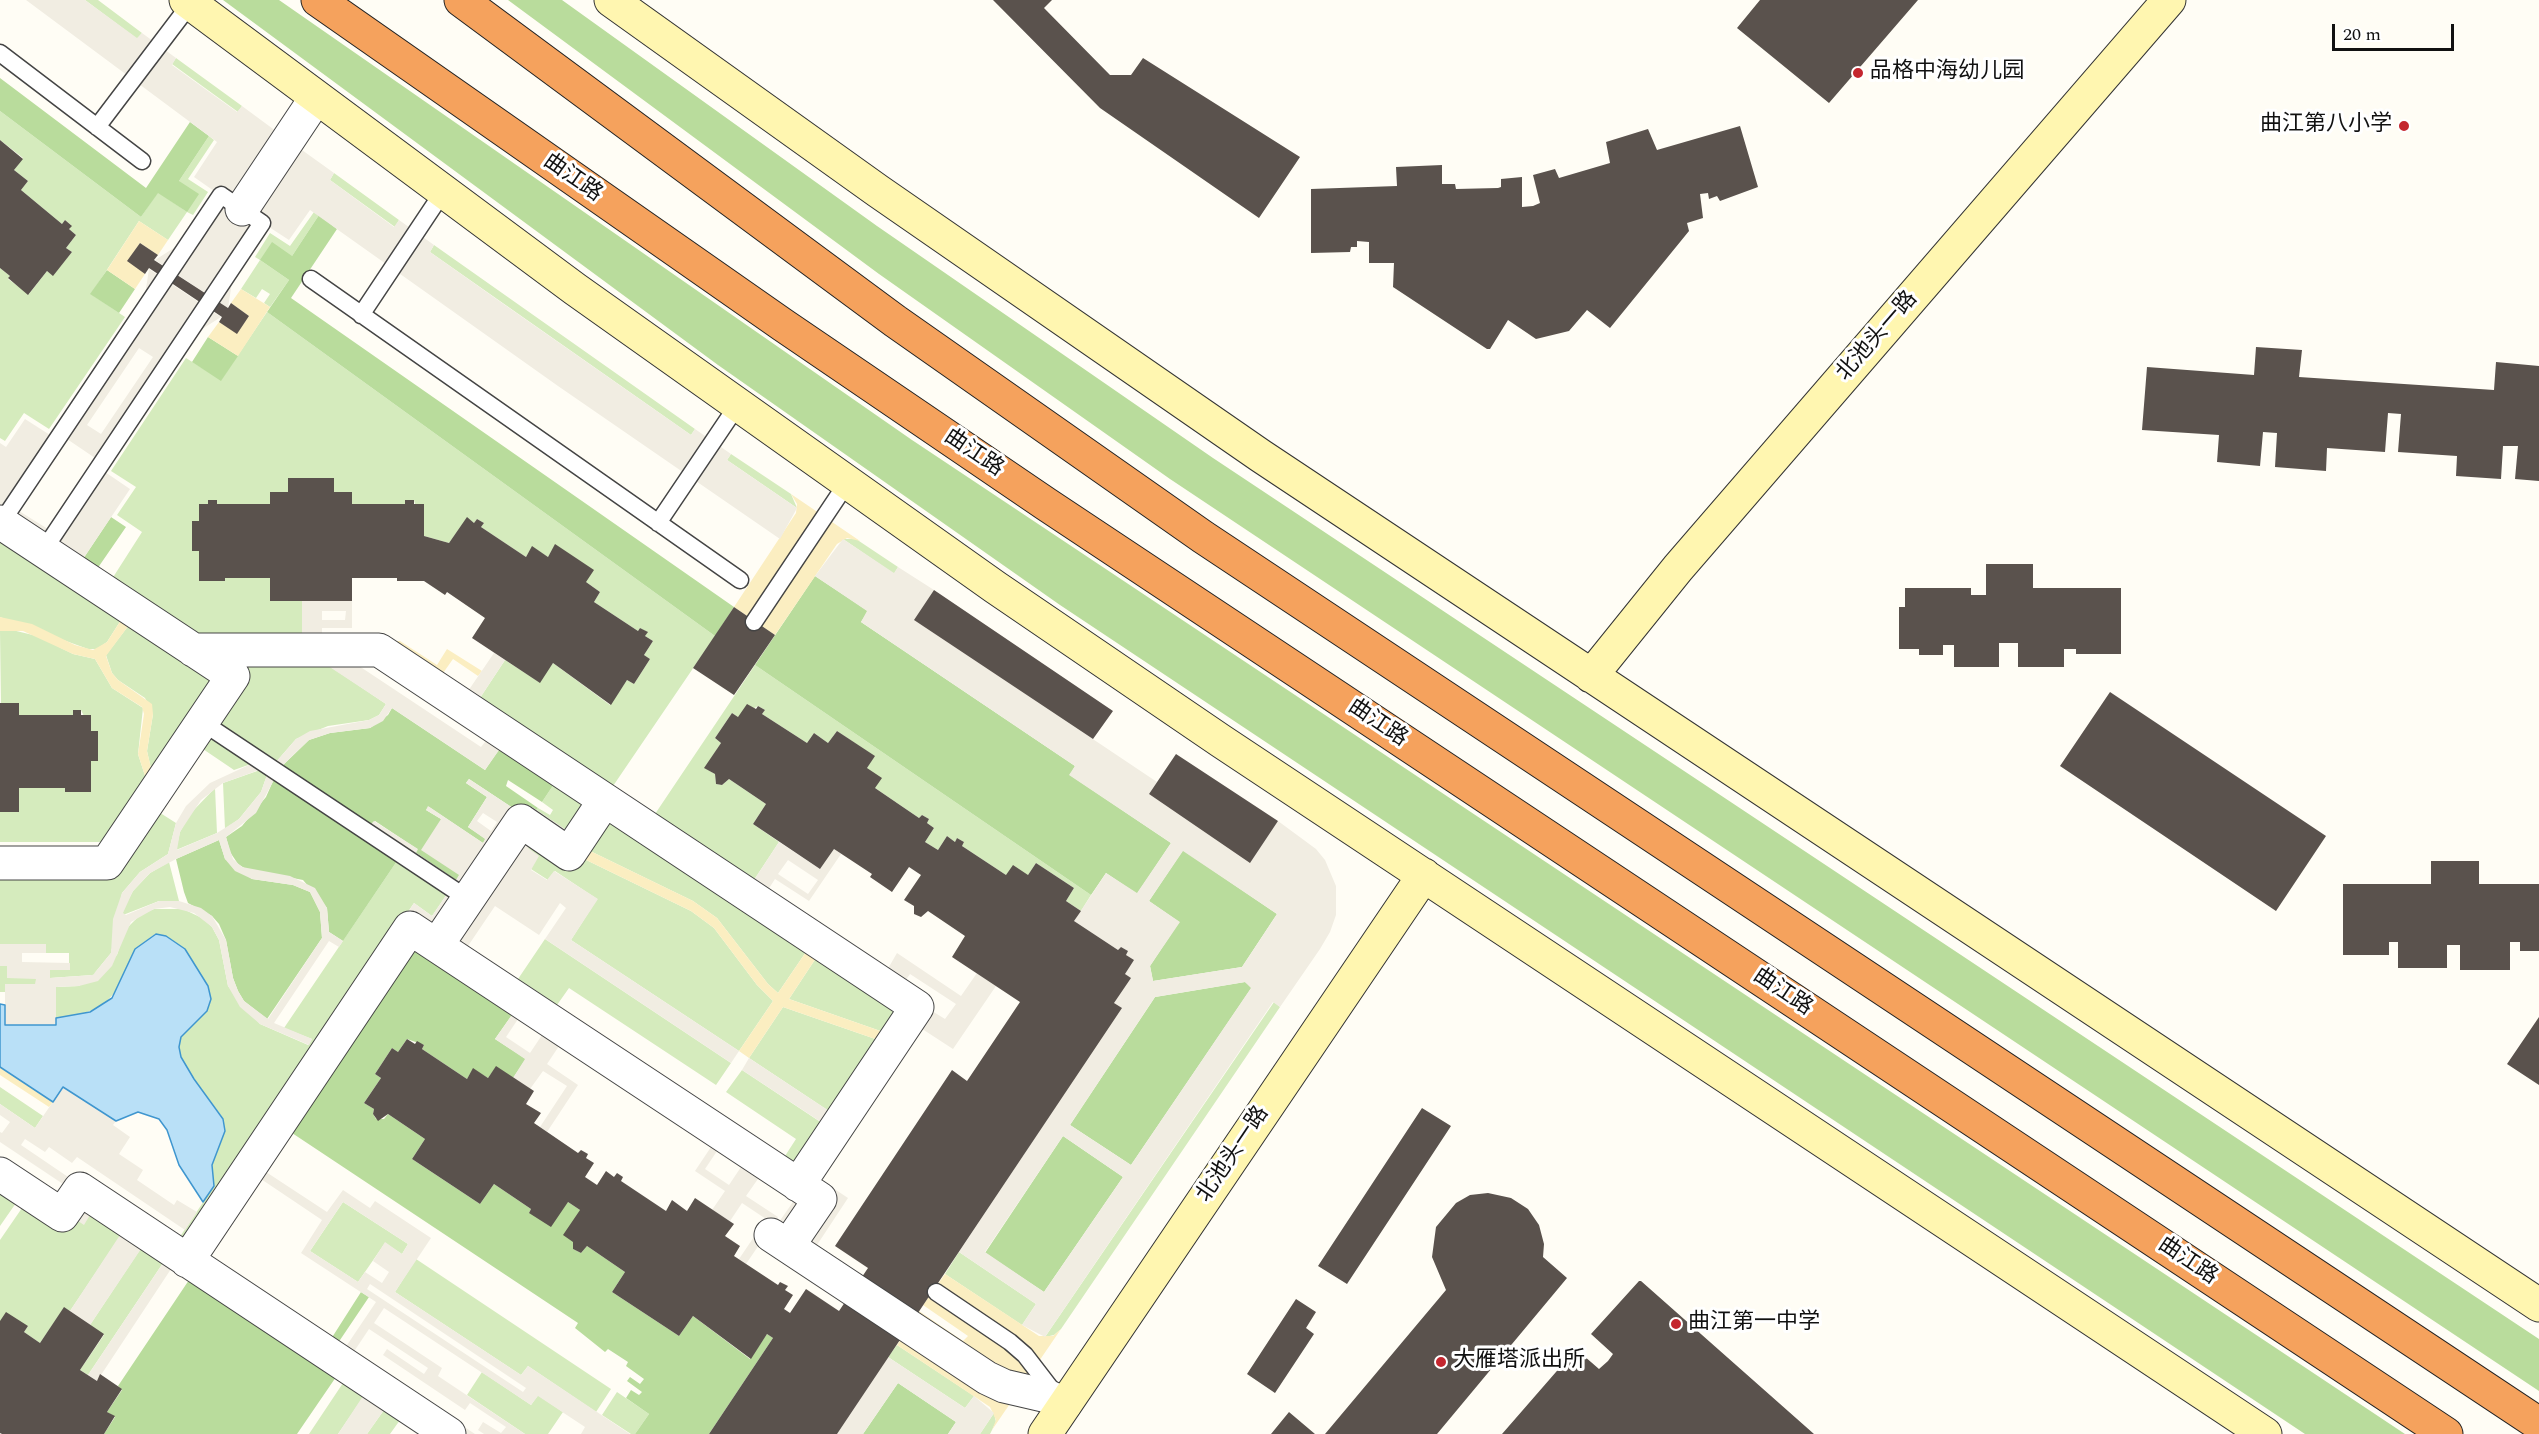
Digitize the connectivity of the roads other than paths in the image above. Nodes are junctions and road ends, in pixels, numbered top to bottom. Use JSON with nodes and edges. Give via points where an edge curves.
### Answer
{"nodes":[{"id":1,"x":318,"y":0,"type":"edge"},
{"id":2,"x":461,"y":0,"type":"edge"},
{"id":3,"x":611,"y":0,"type":"edge"},
{"id":4,"x":2169,"y":0,"type":"edge"},
{"id":5,"x":189,"y":2,"type":"edge"},
{"id":6,"x":0,"y":53,"type":"edge"},
{"id":7,"x":316,"y":98,"type":"junction"},
{"id":8,"x":97,"y":127,"type":"junction"},
{"id":9,"x":142,"y":160,"type":"dead end"},
{"id":10,"x":444,"y":192,"type":"junction"},
{"id":11,"x":242,"y":209,"type":"junction"},
{"id":12,"x":311,"y":279,"type":"dead end"},
{"id":13,"x":361,"y":315,"type":"junction"},
{"id":14,"x":737,"y":406,"type":"junction"},
{"id":15,"x":847,"y":483,"type":"junction"},
{"id":16,"x":1,"y":522,"type":"edge"},
{"id":17,"x":658,"y":523,"type":"junction"},
{"id":18,"x":43,"y":550,"type":"junction"},
{"id":19,"x":740,"y":580,"type":"dead end"},
{"id":20,"x":754,"y":622,"type":"dead end"},
{"id":21,"x":193,"y":650,"type":"junction"},
{"id":22,"x":1591,"y":676,"type":"junction"},
{"id":23,"x":202,"y":722,"type":"junction"},
{"id":24,"x":605,"y":800,"type":"junction"},
{"id":25,"x":0,"y":863,"type":"edge"},
{"id":26,"x":1424,"y":875,"type":"junction"},
{"id":27,"x":468,"y":899,"type":"junction"},
{"id":28,"x":437,"y":945,"type":"junction"},
{"id":29,"x":0,"y":1174,"type":"edge"},
{"id":30,"x":798,"y":1185,"type":"junction"},
{"id":31,"x":187,"y":1261,"type":"junction"},
{"id":32,"x":936,"y":1293,"type":"dead end"},
{"id":33,"x":2539,"y":1305,"type":"edge"},
{"id":34,"x":1065,"y":1404,"type":"junction"},
{"id":35,"x":2539,"y":1424,"type":"edge"},
{"id":36,"x":449,"y":1434,"type":"edge"},
{"id":37,"x":1045,"y":1434,"type":"edge"},
{"id":38,"x":2265,"y":1434,"type":"edge"},
{"id":39,"x":2446,"y":1434,"type":"edge"}],
"edges":[{"from":1,"to":39,"type":"highway","name":"曲江路","via":[[1046,504]]},
{"from":2,"to":35,"type":"highway","via":[[885,314],[1165,511]]},
{"from":3,"to":22,"type":"main road","via":[[1134,370]]},
{"from":4,"to":22,"type":"main road","name":"北池头一路","via":[[1678,568]]},
{"from":5,"to":7,"type":"main road"},
{"from":5,"to":8,"type":"lane"},
{"from":6,"to":8,"type":"lane"},
{"from":7,"to":10,"type":"main road"},
{"from":7,"to":11,"type":"street"},
{"from":8,"to":9,"type":"lane"},
{"from":10,"to":13,"type":"lane"},
{"from":10,"to":14,"type":"main road"},
{"from":11,"to":16,"type":"lane","via":[[221,195]]},
{"from":11,"to":18,"type":"lane","via":[[262,223]]},
{"from":12,"to":13,"type":"lane"},
{"from":13,"to":17,"type":"lane"},
{"from":14,"to":15,"type":"main road"},
{"from":14,"to":17,"type":"lane"},
{"from":15,"to":20,"type":"lane"},
{"from":15,"to":26,"type":"main road","via":[[1113,668]]},
{"from":16,"to":18,"type":"street"},
{"from":17,"to":19,"type":"lane"},
{"from":18,"to":21,"type":"street"},
{"from":21,"to":23,"type":"street","via":[[233,676]]},
{"from":21,"to":24,"type":"street","via":[[379,650]]},
{"from":22,"to":33,"type":"main road"},
{"from":23,"to":25,"type":"street","via":[[107,863]]},
{"from":23,"to":27,"type":"lane"},
{"from":24,"to":27,"type":"street","via":[[569,854],[520,821]]},
{"from":24,"to":30,"type":"street","via":[[917,1007]]},
{"from":26,"to":34,"type":"main road","name":"北池头一路"},
{"from":26,"to":38,"type":"main road"},
{"from":27,"to":28,"type":"street"},
{"from":28,"to":30,"type":"street"},
{"from":28,"to":31,"type":"street","via":[[410,928]]},
{"from":29,"to":31,"type":"street","via":[[62,1215],[80,1189]]},
{"from":30,"to":34,"type":"street","via":[[820,1199],[780,1241],[987,1378]]},
{"from":31,"to":36,"type":"street"},
{"from":32,"to":34,"type":"lane","via":[[1010,1342]]},
{"from":34,"to":37,"type":"main road","name":"北池头一路"}]}
